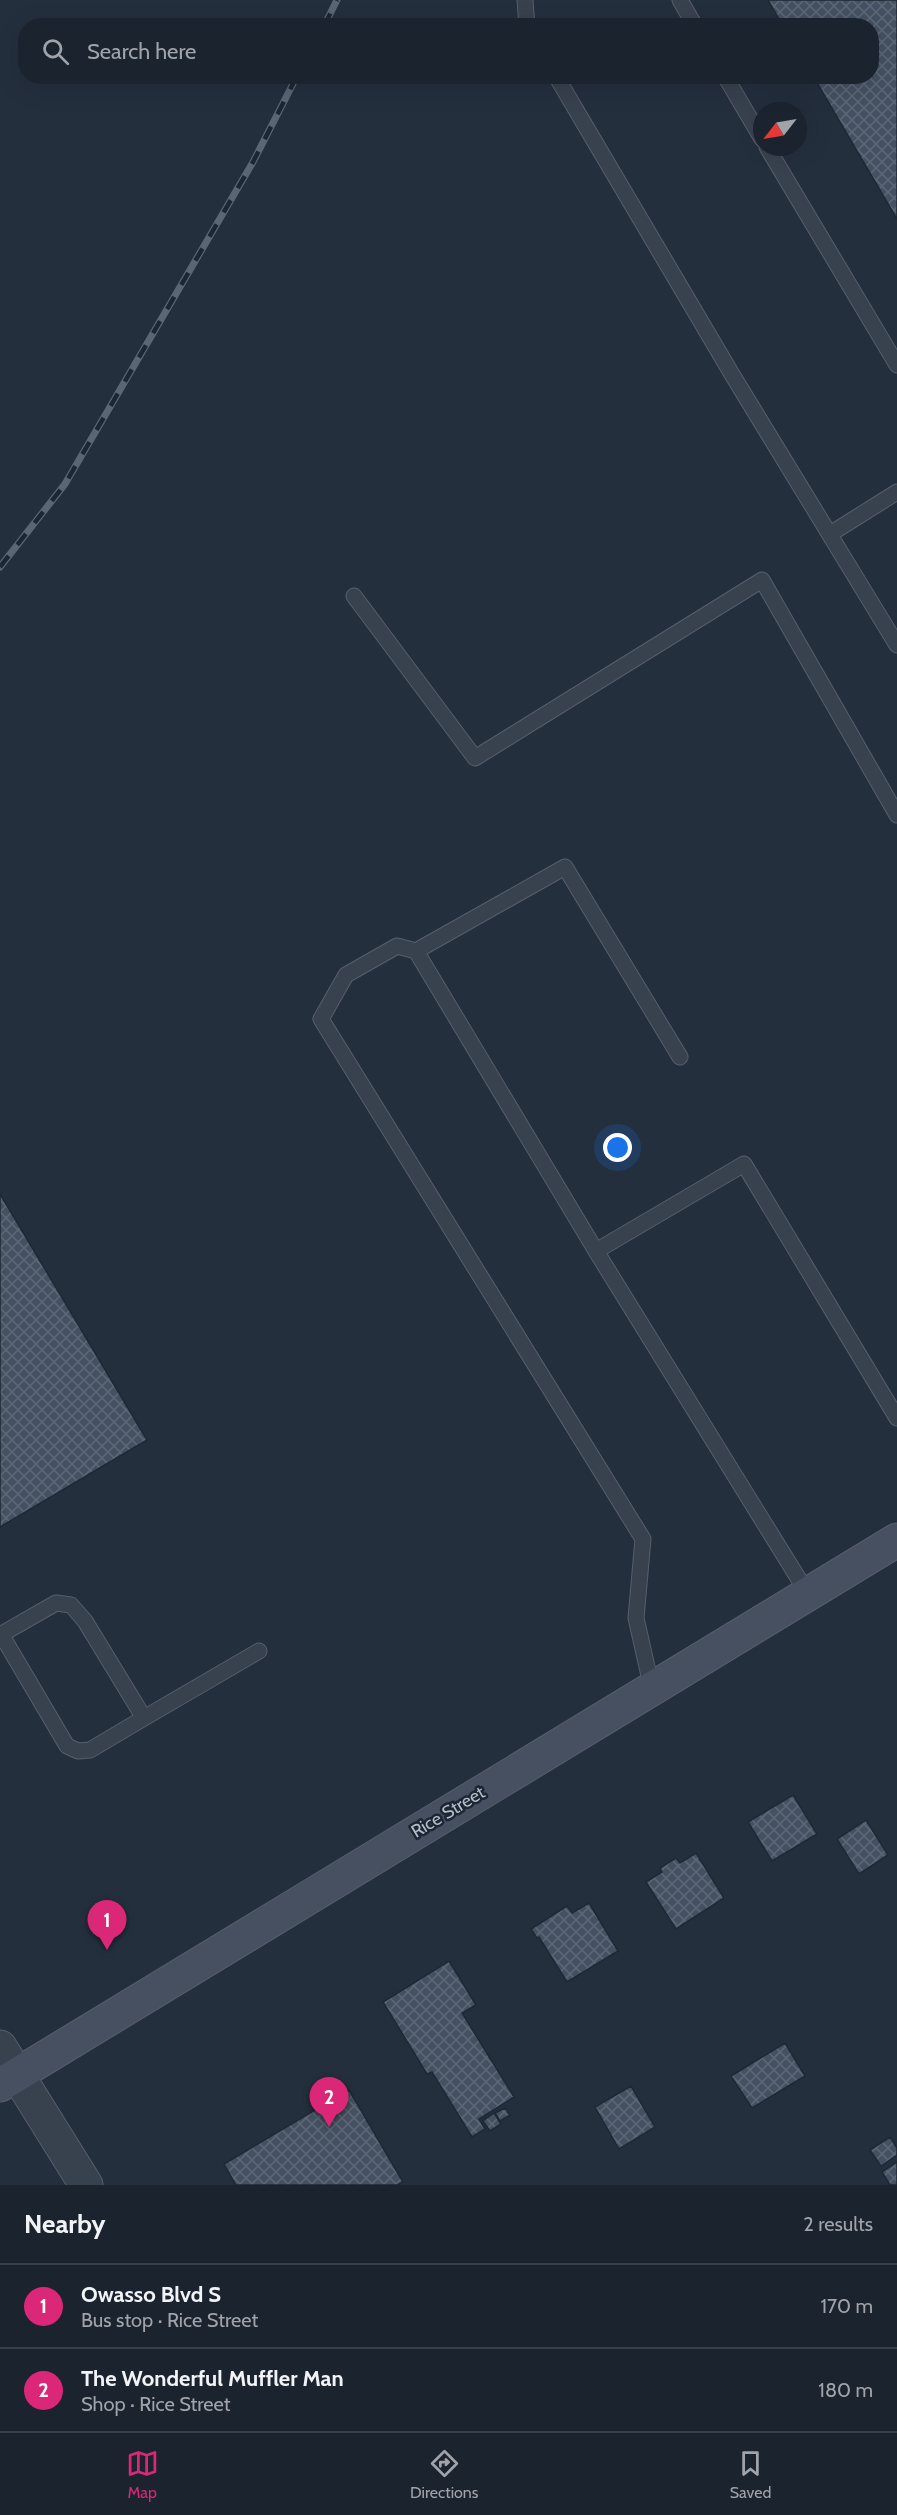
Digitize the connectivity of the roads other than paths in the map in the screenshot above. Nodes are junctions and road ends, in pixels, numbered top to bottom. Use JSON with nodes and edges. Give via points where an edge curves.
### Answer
{"nodes":[{"id":1,"x":525,"y":0,"type":"edge"},
{"id":2,"x":680,"y":0,"type":"edge"},
{"id":3,"x":526,"y":18,"type":"edge"},
{"id":4,"x":690,"y":18,"type":"edge"},
{"id":5,"x":561,"y":84,"type":"edge"},
{"id":6,"x":730,"y":84,"type":"edge"},
{"id":7,"x":753,"y":124,"type":"edge"},
{"id":8,"x":772,"y":156,"type":"edge"},
{"id":9,"x":897,"y":365,"type":"edge"},
{"id":10,"x":897,"y":492,"type":"edge"},
{"id":11,"x":830,"y":534,"type":"junction"},
{"id":12,"x":354,"y":596,"type":"dead end"},
{"id":13,"x":897,"y":645,"type":"edge"},
{"id":14,"x":897,"y":815,"type":"edge"},
{"id":15,"x":416,"y":951,"type":"junction"},
{"id":16,"x":680,"y":1057,"type":"dead end"},
{"id":17,"x":596,"y":1251,"type":"junction"},
{"id":18,"x":897,"y":1418,"type":"edge"},
{"id":19,"x":897,"y":1540,"type":"edge"},
{"id":20,"x":808,"y":1594,"type":"junction"},
{"id":21,"x":1,"y":1634,"type":"edge"},
{"id":22,"x":259,"y":1651,"type":"dead end"},
{"id":23,"x":652,"y":1689,"type":"junction"},
{"id":24,"x":144,"y":1718,"type":"junction"},
{"id":25,"x":5,"y":2069,"type":"edge"},
{"id":26,"x":86,"y":2185,"type":"edge"}],
"edges":[{"from":1,"to":3,"type":"lane"},
{"from":2,"to":4,"type":"lane"},
{"from":5,"to":11,"type":"lane"},
{"from":6,"to":7,"type":"lane"},
{"from":8,"to":9,"type":"lane"},
{"from":10,"to":11,"type":"lane"},
{"from":11,"to":13,"type":"lane"},
{"from":12,"to":14,"type":"lane","via":[[475,758],[762,580]]},
{"from":15,"to":16,"type":"lane","via":[[565,867]]},
{"from":15,"to":17,"type":"lane"},
{"from":15,"to":23,"type":"lane","via":[[396,946],[346,975],[321,1019],[643,1539],[636,1618]]},
{"from":17,"to":18,"type":"lane","via":[[744,1164]]},
{"from":17,"to":20,"type":"lane"},
{"from":19,"to":20,"type":"main road","name":"Rice Street"},
{"from":20,"to":23,"type":"main road","name":"Rice Street"},
{"from":21,"to":24,"type":"lane","via":[[56,1603],[71,1605]]},
{"from":21,"to":24,"type":"lane","via":[[67,1746],[78,1751],[90,1750]]},
{"from":22,"to":24,"type":"lane"},
{"from":23,"to":25,"type":"main road","name":"Rice Street"},
{"from":25,"to":26,"type":"street"}]}
